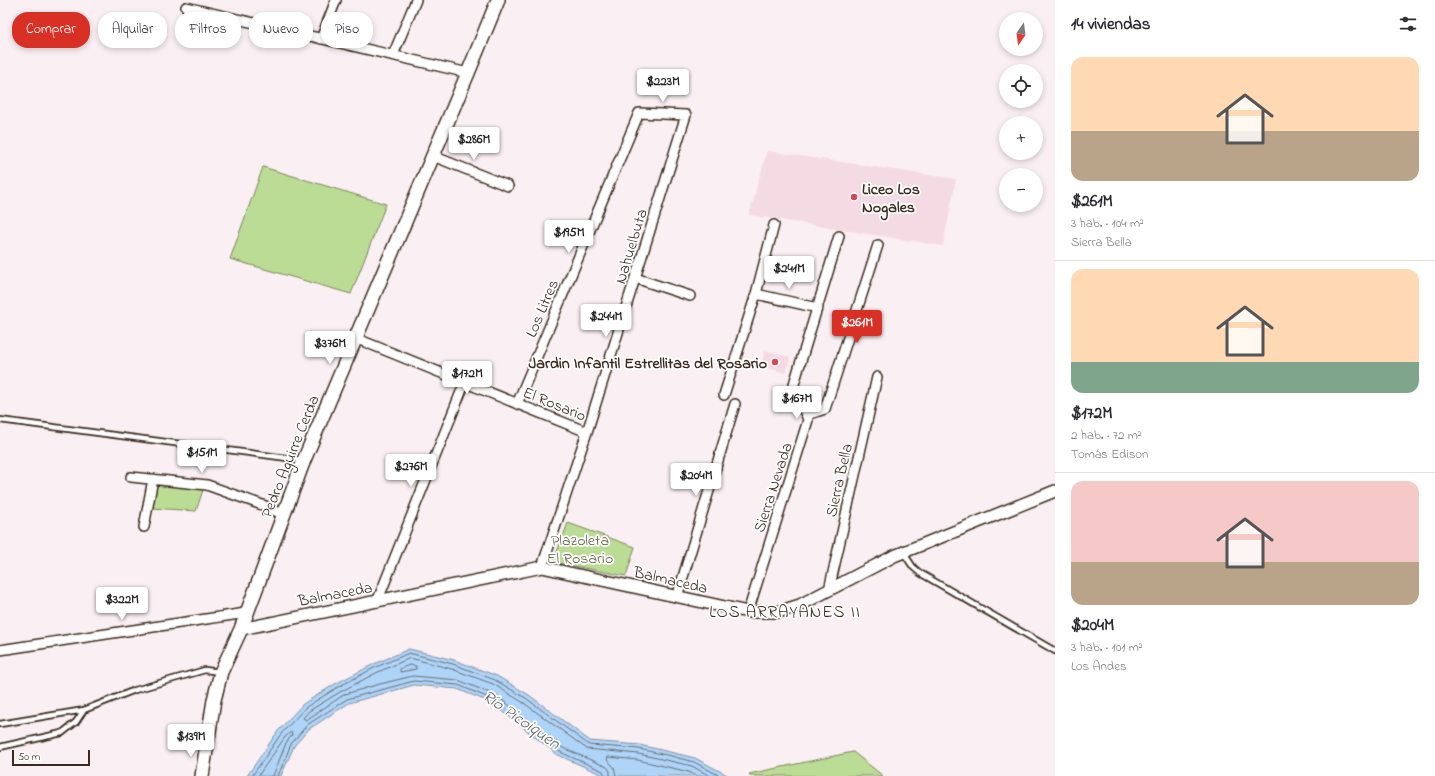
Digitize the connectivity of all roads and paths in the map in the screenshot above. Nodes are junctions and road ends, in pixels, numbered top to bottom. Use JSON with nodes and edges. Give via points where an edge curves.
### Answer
{"nodes":[{"id":1,"x":336,"y":0,"type":"edge"},
{"id":2,"x":416,"y":0,"type":"edge"},
{"id":3,"x":498,"y":0,"type":"edge"},
{"id":4,"x":186,"y":8,"type":"dead end"},
{"id":5,"x":331,"y":12,"type":"edge"},
{"id":6,"x":321,"y":39,"type":"edge"},
{"id":7,"x":362,"y":48,"type":"edge"},
{"id":8,"x":393,"y":55,"type":"junction"},
{"id":9,"x":468,"y":73,"type":"junction"},
{"id":10,"x":639,"y":113,"type":"joint"},
{"id":11,"x":433,"y":156,"type":"junction"},
{"id":12,"x":508,"y":186,"type":"dead end"},
{"id":13,"x":774,"y":225,"type":"dead end"},
{"id":14,"x":839,"y":236,"type":"dead end"},
{"id":15,"x":878,"y":245,"type":"dead end"},
{"id":16,"x":635,"y":278,"type":"junction"},
{"id":17,"x":756,"y":294,"type":"junction"},
{"id":18,"x":690,"y":296,"type":"dead end"},
{"id":19,"x":818,"y":308,"type":"junction"},
{"id":20,"x":355,"y":338,"type":"junction"},
{"id":21,"x":877,"y":378,"type":"dead end"},
{"id":22,"x":465,"y":382,"type":"junction"},
{"id":23,"x":724,"y":395,"type":"dead end"},
{"id":24,"x":518,"y":404,"type":"junction"},
{"id":25,"x":735,"y":404,"type":"dead end"},
{"id":26,"x":807,"y":415,"type":"junction"},
{"id":27,"x":0,"y":420,"type":"edge"},
{"id":28,"x":587,"y":432,"type":"junction"},
{"id":29,"x":304,"y":460,"type":"junction"},
{"id":30,"x":131,"y":478,"type":"dead end"},
{"id":31,"x":153,"y":479,"type":"junction"},
{"id":32,"x":1055,"y":491,"type":"edge"},
{"id":33,"x":284,"y":515,"type":"junction"},
{"id":34,"x":144,"y":528,"type":"dead end"},
{"id":35,"x":903,"y":552,"type":"junction"},
{"id":36,"x":542,"y":566,"type":"junction"},
{"id":37,"x":829,"y":590,"type":"junction"},
{"id":38,"x":677,"y":597,"type":"junction"},
{"id":39,"x":377,"y":602,"type":"junction"},
{"id":40,"x":748,"y":612,"type":"junction"},
{"id":41,"x":246,"y":613,"type":"junction"},
{"id":42,"x":241,"y":629,"type":"junction"},
{"id":43,"x":0,"y":650,"type":"edge"},
{"id":44,"x":1055,"y":651,"type":"edge"},
{"id":45,"x":222,"y":672,"type":"junction"},
{"id":46,"x":84,"y":710,"type":"junction"},
{"id":47,"x":0,"y":724,"type":"edge"},
{"id":48,"x":0,"y":747,"type":"edge"},
{"id":49,"x":202,"y":776,"type":"edge"}],
"edges":[{"from":1,"to":5,"type":"street"},
{"from":2,"to":8,"type":"street"},
{"from":3,"to":9,"type":"main road","name":"Pedro Aguirre Cerda"},
{"from":4,"to":6,"type":"street"},
{"from":7,"to":8,"type":"street"},
{"from":8,"to":9,"type":"street"},
{"from":9,"to":11,"type":"main road","name":"Pedro Aguirre Cerda"},
{"from":10,"to":16,"type":"street","name":"Nahuelbuta","via":[[686,114]]},
{"from":10,"to":24,"type":"street","name":"Los Litres"},
{"from":11,"to":12,"type":"street"},
{"from":11,"to":20,"type":"main road","name":"Pedro Aguirre Cerda"},
{"from":13,"to":17,"type":"street"},
{"from":14,"to":19,"type":"street"},
{"from":15,"to":26,"type":"street","via":[[825,408]]},
{"from":16,"to":18,"type":"street"},
{"from":16,"to":28,"type":"street","name":"Nahuelbuta"},
{"from":17,"to":19,"type":"street"},
{"from":17,"to":23,"type":"street"},
{"from":19,"to":26,"type":"street","via":[[794,384],[794,393]]},
{"from":20,"to":22,"type":"street","name":"El Rosario"},
{"from":20,"to":29,"type":"main road","name":"Pedro Aguirre Cerda"},
{"from":21,"to":37,"type":"street","name":"Sierra Bella"},
{"from":22,"to":24,"type":"street","name":"El Rosario"},
{"from":22,"to":39,"type":"street"},
{"from":24,"to":28,"type":"street","name":"El Rosario"},
{"from":25,"to":38,"type":"street"},
{"from":26,"to":40,"type":"street","name":"Sierra Nevada","via":[[808,420]]},
{"from":27,"to":29,"type":"lane"},
{"from":28,"to":36,"type":"street","name":"Nahuelbuta"},
{"from":29,"to":33,"type":"main road","name":"Pedro Aguirre Cerda"},
{"from":30,"to":31,"type":"street"},
{"from":31,"to":33,"type":"street","via":[[206,485]]},
{"from":31,"to":34,"type":"street"},
{"from":32,"to":35,"type":"street","name":"Balmaceda"},
{"from":33,"to":41,"type":"main road","name":"Pedro Aguirre Cerda"},
{"from":35,"to":37,"type":"street","name":"Balmaceda"},
{"from":35,"to":44,"type":"lane","via":[[913,567],[937,584]]},
{"from":36,"to":38,"type":"street","name":"Balmaceda"},
{"from":36,"to":39,"type":"street","name":"Balmaceda"},
{"from":37,"to":40,"type":"street","name":"Balmaceda","via":[[800,605],[778,612]]},
{"from":38,"to":40,"type":"street","name":"Balmaceda"},
{"from":39,"to":42,"type":"street","name":"Balmaceda"},
{"from":41,"to":42,"type":"main road","name":"Pedro Aguirre Cerda"},
{"from":41,"to":43,"type":"street"},
{"from":42,"to":45,"type":"main road","name":"Pedro Aguirre Cerda"},
{"from":45,"to":46,"type":"lane","via":[[205,670],[135,690]]},
{"from":45,"to":49,"type":"main road","name":"Pedro Aguirre Cerda","via":[[214,700]]},
{"from":46,"to":47,"type":"lane"},
{"from":46,"to":48,"type":"lane","via":[[76,722],[62,733]]}]}
